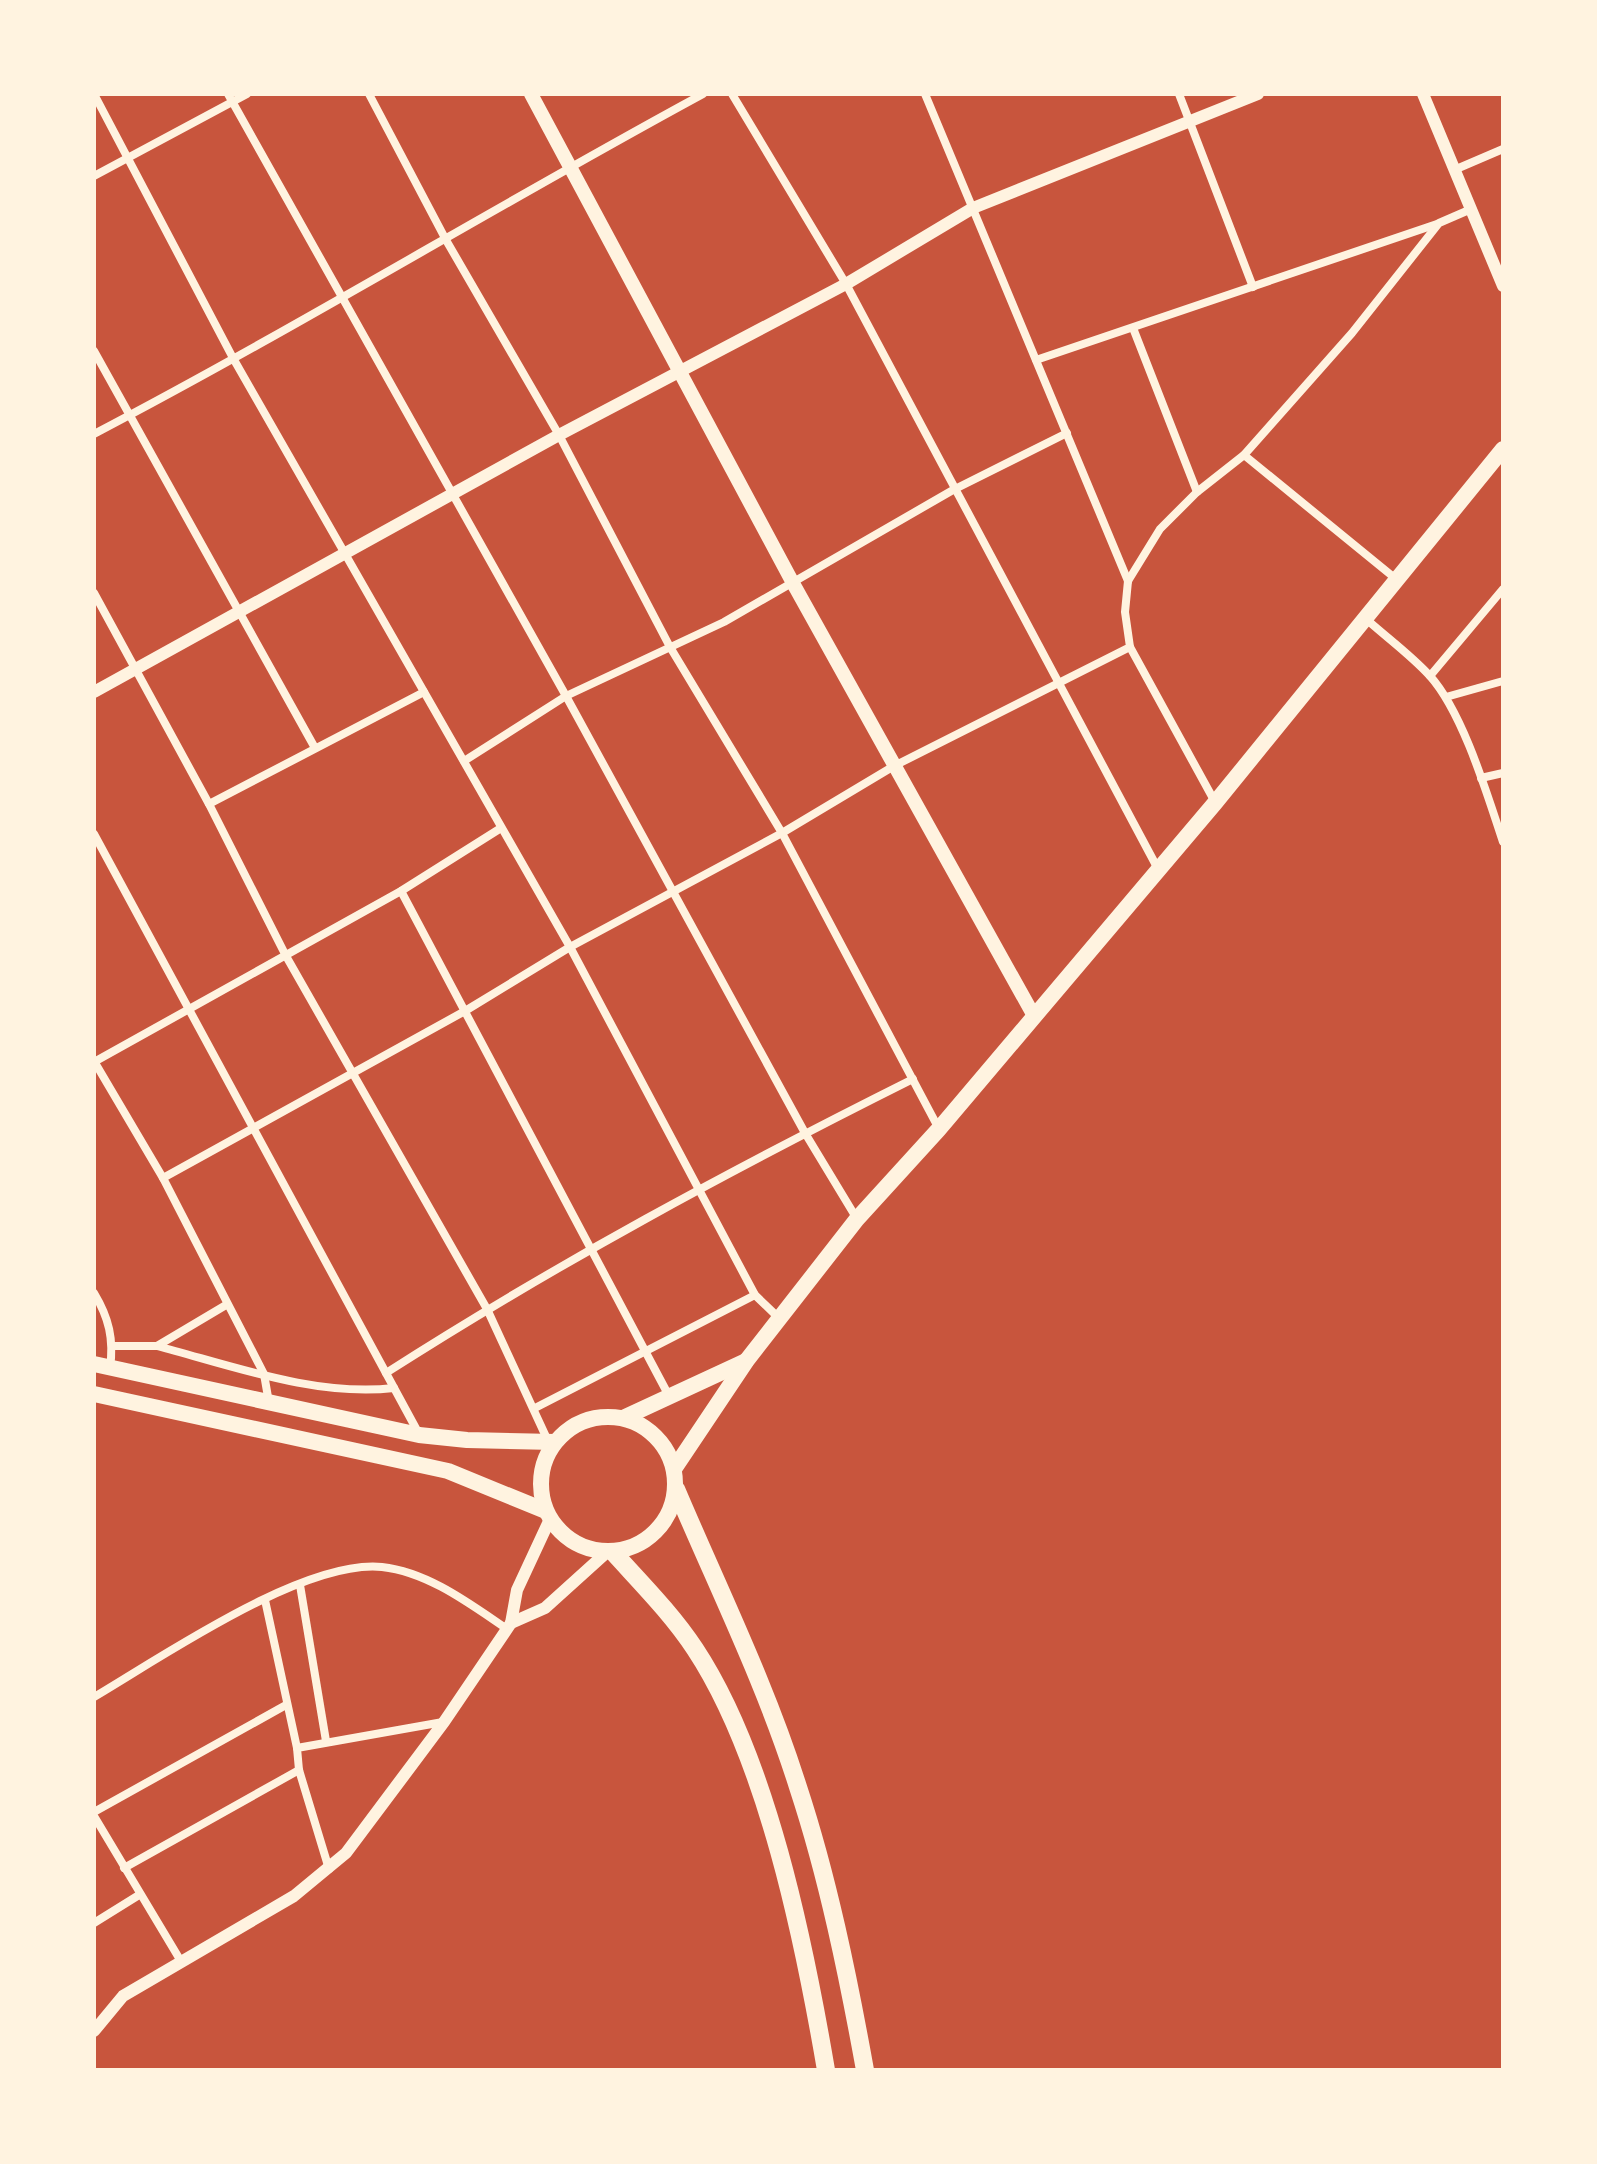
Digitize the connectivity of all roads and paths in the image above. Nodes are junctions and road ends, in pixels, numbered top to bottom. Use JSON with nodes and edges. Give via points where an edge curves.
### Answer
{"nodes":[{"id":1,"x":94,"y":94,"type":"edge"},
{"id":2,"x":247,"y":94,"type":"edge"},
{"id":3,"x":369,"y":94,"type":"edge"},
{"id":4,"x":531,"y":94,"type":"edge"},
{"id":5,"x":703,"y":94,"type":"edge"},
{"id":6,"x":732,"y":94,"type":"edge"},
{"id":7,"x":925,"y":94,"type":"edge"},
{"id":8,"x":1179,"y":94,"type":"edge"},
{"id":9,"x":1258,"y":94,"type":"edge"},
{"id":10,"x":1423,"y":94,"type":"edge"},
{"id":11,"x":231,"y":98,"type":"edge"},
{"id":12,"x":1189,"y":121,"type":"junction"},
{"id":13,"x":1503,"y":149,"type":"edge"},
{"id":14,"x":128,"y":157,"type":"junction"},
{"id":15,"x":570,"y":166,"type":"junction"},
{"id":16,"x":1454,"y":170,"type":"junction"},
{"id":17,"x":94,"y":176,"type":"edge"},
{"id":18,"x":973,"y":208,"type":"junction"},
{"id":19,"x":1469,"y":210,"type":"junction"},
{"id":20,"x":1439,"y":223,"type":"junction"},
{"id":21,"x":446,"y":240,"type":"junction"},
{"id":22,"x":846,"y":284,"type":"junction"},
{"id":23,"x":1503,"y":286,"type":"edge"},
{"id":24,"x":1253,"y":287,"type":"junction"},
{"id":25,"x":343,"y":299,"type":"junction"},
{"id":26,"x":1133,"y":328,"type":"junction"},
{"id":27,"x":94,"y":351,"type":"edge"},
{"id":28,"x":233,"y":358,"type":"junction"},
{"id":29,"x":1036,"y":360,"type":"junction"},
{"id":30,"x":679,"y":375,"type":"junction"},
{"id":31,"x":129,"y":416,"type":"junction"},
{"id":32,"x":1067,"y":433,"type":"junction"},
{"id":33,"x":94,"y":434,"type":"edge"},
{"id":34,"x":559,"y":435,"type":"junction"},
{"id":35,"x":1503,"y":449,"type":"edge"},
{"id":36,"x":1244,"y":455,"type":"junction"},
{"id":37,"x":953,"y":490,"type":"junction"},
{"id":38,"x":1197,"y":492,"type":"junction"},
{"id":39,"x":451,"y":495,"type":"junction"},
{"id":40,"x":347,"y":554,"type":"junction"},
{"id":41,"x":1396,"y":579,"type":"junction"},
{"id":42,"x":1128,"y":581,"type":"junction"},
{"id":43,"x":794,"y":585,"type":"junction"},
{"id":44,"x":1503,"y":589,"type":"edge"},
{"id":45,"x":94,"y":593,"type":"edge"},
{"id":46,"x":239,"y":614,"type":"junction"},
{"id":47,"x":1364,"y":617,"type":"junction"},
{"id":48,"x":670,"y":647,"type":"junction"},
{"id":49,"x":1130,"y":647,"type":"junction"},
{"id":50,"x":136,"y":669,"type":"junction"},
{"id":51,"x":1430,"y":676,"type":"junction"},
{"id":52,"x":1503,"y":681,"type":"edge"},
{"id":53,"x":1058,"y":685,"type":"junction"},
{"id":54,"x":94,"y":692,"type":"edge"},
{"id":55,"x":424,"y":692,"type":"junction"},
{"id":56,"x":566,"y":696,"type":"junction"},
{"id":57,"x":1446,"y":697,"type":"junction"},
{"id":58,"x":315,"y":748,"type":"junction"},
{"id":59,"x":464,"y":761,"type":"junction"},
{"id":60,"x":894,"y":766,"type":"junction"},
{"id":61,"x":1503,"y":773,"type":"edge"},
{"id":62,"x":1481,"y":778,"type":"junction"},
{"id":63,"x":1215,"y":803,"type":"junction"},
{"id":64,"x":209,"y":804,"type":"junction"},
{"id":65,"x":501,"y":828,"type":"junction"},
{"id":66,"x":782,"y":833,"type":"junction"},
{"id":67,"x":94,"y":834,"type":"edge"},
{"id":68,"x":1503,"y":842,"type":"edge"},
{"id":69,"x":1159,"y":869,"type":"junction"},
{"id":70,"x":401,"y":891,"type":"junction"},
{"id":71,"x":672,"y":894,"type":"junction"},
{"id":72,"x":570,"y":947,"type":"junction"},
{"id":73,"x":286,"y":956,"type":"junction"},
{"id":74,"x":189,"y":1010,"type":"junction"},
{"id":75,"x":465,"y":1011,"type":"junction"},
{"id":76,"x":1034,"y":1016,"type":"junction"},
{"id":77,"x":94,"y":1062,"type":"edge"},
{"id":78,"x":354,"y":1072,"type":"junction"},
{"id":79,"x":913,"y":1079,"type":"junction"},
{"id":80,"x":256,"y":1129,"type":"junction"},
{"id":81,"x":939,"y":1129,"type":"junction"},
{"id":82,"x":805,"y":1133,"type":"junction"},
{"id":83,"x":163,"y":1178,"type":"junction"},
{"id":84,"x":698,"y":1188,"type":"junction"},
{"id":85,"x":857,"y":1219,"type":"junction"},
{"id":86,"x":593,"y":1252,"type":"junction"},
{"id":87,"x":94,"y":1293,"type":"edge"},
{"id":88,"x":755,"y":1295,"type":"junction"},
{"id":89,"x":226,"y":1305,"type":"junction"},
{"id":90,"x":487,"y":1309,"type":"junction"},
{"id":91,"x":781,"y":1320,"type":"junction"},
{"id":92,"x":113,"y":1346,"type":"junction"},
{"id":93,"x":157,"y":1346,"type":"junction"},
{"id":94,"x":646,"y":1351,"type":"junction"},
{"id":95,"x":747,"y":1360,"type":"junction"},
{"id":96,"x":102,"y":1366,"type":"edge"},
{"id":97,"x":386,"y":1373,"type":"junction"},
{"id":98,"x":264,"y":1374,"type":"junction"},
{"id":99,"x":394,"y":1388,"type":"junction"},
{"id":100,"x":94,"y":1394,"type":"edge"},
{"id":101,"x":669,"y":1396,"type":"junction"},
{"id":102,"x":269,"y":1404,"type":"junction"},
{"id":103,"x":535,"y":1408,"type":"junction"},
{"id":104,"x":623,"y":1418,"type":"junction"},
{"id":105,"x":419,"y":1435,"type":"junction"},
{"id":106,"x":552,"y":1442,"type":"junction"},
{"id":107,"x":674,"y":1469,"type":"junction"},
{"id":108,"x":676,"y":1489,"type":"junction"},
{"id":109,"x":548,"y":1515,"type":"junction"},
{"id":110,"x":610,"y":1552,"type":"junction"},
{"id":111,"x":300,"y":1585,"type":"junction"},
{"id":112,"x":265,"y":1600,"type":"junction"},
{"id":113,"x":509,"y":1626,"type":"junction"},
{"id":114,"x":94,"y":1697,"type":"edge"},
{"id":115,"x":286,"y":1705,"type":"junction"},
{"id":116,"x":444,"y":1722,"type":"junction"},
{"id":117,"x":326,"y":1741,"type":"junction"},
{"id":118,"x":297,"y":1748,"type":"junction"},
{"id":119,"x":299,"y":1770,"type":"junction"},
{"id":120,"x":94,"y":1814,"type":"edge"},
{"id":121,"x":124,"y":1868,"type":"junction"},
{"id":122,"x":329,"y":1869,"type":"junction"},
{"id":123,"x":139,"y":1895,"type":"junction"},
{"id":124,"x":94,"y":1923,"type":"edge"},
{"id":125,"x":182,"y":1963,"type":"junction"},
{"id":126,"x":94,"y":2031,"type":"edge"},
{"id":127,"x":826,"y":2070,"type":"edge"},
{"id":128,"x":865,"y":2070,"type":"edge"}],
"edges":[{"from":1,"to":14,"type":"street"},
{"from":2,"to":11,"type":"street"},
{"from":3,"to":21,"type":"street"},
{"from":4,"to":15,"type":"main road"},
{"from":5,"to":15,"type":"street"},
{"from":6,"to":22,"type":"street"},
{"from":7,"to":18,"type":"street"},
{"from":8,"to":12,"type":"street"},
{"from":9,"to":12,"type":"street"},
{"from":10,"to":16,"type":"street"},
{"from":11,"to":14,"type":"street"},
{"from":11,"to":25,"type":"street"},
{"from":12,"to":18,"type":"street"},
{"from":12,"to":24,"type":"street"},
{"from":13,"to":16,"type":"street"},
{"from":14,"to":17,"type":"street"},
{"from":14,"to":28,"type":"street"},
{"from":15,"to":21,"type":"street"},
{"from":15,"to":30,"type":"main road"},
{"from":16,"to":19,"type":"street"},
{"from":18,"to":22,"type":"street"},
{"from":18,"to":29,"type":"street"},
{"from":19,"to":20,"type":"street"},
{"from":19,"to":23,"type":"street"},
{"from":20,"to":24,"type":"street"},
{"from":20,"to":36,"type":"street","via":[[1352,333]]},
{"from":21,"to":25,"type":"street"},
{"from":21,"to":34,"type":"street"},
{"from":22,"to":30,"type":"street"},
{"from":22,"to":37,"type":"street"},
{"from":24,"to":26,"type":"street"},
{"from":25,"to":28,"type":"street"},
{"from":25,"to":39,"type":"street"},
{"from":26,"to":29,"type":"street"},
{"from":26,"to":38,"type":"street"},
{"from":27,"to":31,"type":"street"},
{"from":28,"to":31,"type":"street"},
{"from":28,"to":40,"type":"street"},
{"from":29,"to":32,"type":"street"},
{"from":30,"to":34,"type":"street"},
{"from":30,"to":43,"type":"main road"},
{"from":31,"to":33,"type":"street"},
{"from":31,"to":46,"type":"street"},
{"from":32,"to":37,"type":"street"},
{"from":32,"to":42,"type":"street"},
{"from":34,"to":39,"type":"street"},
{"from":34,"to":48,"type":"street"},
{"from":35,"to":41,"type":"main road"},
{"from":36,"to":38,"type":"street"},
{"from":36,"to":41,"type":"street"},
{"from":37,"to":43,"type":"street"},
{"from":37,"to":53,"type":"street"},
{"from":38,"to":42,"type":"street","via":[[1160,529]]},
{"from":39,"to":40,"type":"street"},
{"from":39,"to":56,"type":"street"},
{"from":40,"to":46,"type":"street"},
{"from":40,"to":55,"type":"street"},
{"from":41,"to":47,"type":"main road"},
{"from":42,"to":49,"type":"street"},
{"from":43,"to":48,"type":"street"},
{"from":43,"to":60,"type":"main road"},
{"from":44,"to":51,"type":"street"},
{"from":45,"to":50,"type":"street"},
{"from":46,"to":50,"type":"street"},
{"from":46,"to":58,"type":"street"},
{"from":47,"to":51,"type":"street"},
{"from":47,"to":63,"type":"main road"},
{"from":48,"to":56,"type":"street"},
{"from":48,"to":66,"type":"street"},
{"from":49,"to":53,"type":"street"},
{"from":49,"to":63,"type":"street"},
{"from":50,"to":54,"type":"street"},
{"from":50,"to":64,"type":"street"},
{"from":51,"to":57,"type":"street"},
{"from":52,"to":57,"type":"street"},
{"from":53,"to":60,"type":"street"},
{"from":53,"to":69,"type":"street"},
{"from":55,"to":58,"type":"street"},
{"from":55,"to":59,"type":"street"},
{"from":56,"to":59,"type":"street"},
{"from":56,"to":71,"type":"street"},
{"from":57,"to":62,"type":"street"},
{"from":58,"to":64,"type":"street"},
{"from":59,"to":65,"type":"street"},
{"from":60,"to":66,"type":"street"},
{"from":60,"to":76,"type":"main road"},
{"from":61,"to":62,"type":"street"},
{"from":62,"to":68,"type":"street"},
{"from":63,"to":69,"type":"main road"},
{"from":64,"to":73,"type":"street"},
{"from":65,"to":70,"type":"street"},
{"from":65,"to":72,"type":"street"},
{"from":66,"to":71,"type":"street"},
{"from":66,"to":79,"type":"street"},
{"from":67,"to":74,"type":"street"},
{"from":69,"to":76,"type":"main road"},
{"from":70,"to":73,"type":"street"},
{"from":70,"to":75,"type":"street"},
{"from":71,"to":72,"type":"street"},
{"from":71,"to":82,"type":"street"},
{"from":72,"to":75,"type":"street"},
{"from":72,"to":84,"type":"street"},
{"from":73,"to":74,"type":"street"},
{"from":73,"to":78,"type":"street"},
{"from":74,"to":77,"type":"street"},
{"from":74,"to":80,"type":"street"},
{"from":75,"to":78,"type":"street"},
{"from":75,"to":86,"type":"street"},
{"from":76,"to":81,"type":"main road"},
{"from":77,"to":83,"type":"street"},
{"from":78,"to":80,"type":"street"},
{"from":78,"to":90,"type":"street"},
{"from":79,"to":81,"type":"street"},
{"from":79,"to":82,"type":"street"},
{"from":80,"to":83,"type":"street"},
{"from":80,"to":97,"type":"street"},
{"from":81,"to":85,"type":"main road"},
{"from":82,"to":84,"type":"street"},
{"from":82,"to":85,"type":"street"},
{"from":83,"to":89,"type":"street"},
{"from":84,"to":86,"type":"street"},
{"from":84,"to":88,"type":"street"},
{"from":85,"to":91,"type":"main road"},
{"from":86,"to":90,"type":"street"},
{"from":86,"to":94,"type":"street"},
{"from":87,"to":92,"type":"street","via":[[110,1324]]},
{"from":88,"to":91,"type":"street"},
{"from":88,"to":94,"type":"street"},
{"from":89,"to":93,"type":"street"},
{"from":89,"to":98,"type":"street"},
{"from":90,"to":97,"type":"street"},
{"from":90,"to":103,"type":"street"},
{"from":91,"to":95,"type":"main road"},
{"from":92,"to":93,"type":"street"},
{"from":92,"to":96,"type":"street"},
{"from":93,"to":98,"type":"street"},
{"from":94,"to":101,"type":"street"},
{"from":94,"to":103,"type":"street"},
{"from":95,"to":101,"type":"main road"},
{"from":95,"to":107,"type":"main road"},
{"from":96,"to":102,"type":"main road"},
{"from":97,"to":99,"type":"street"},
{"from":98,"to":99,"type":"street","via":[[338,1388]]},
{"from":98,"to":102,"type":"street"},
{"from":99,"to":105,"type":"street"},
{"from":100,"to":109,"type":"main road","via":[[448,1471]]},
{"from":101,"to":104,"type":"main road"},
{"from":102,"to":105,"type":"main road"},
{"from":103,"to":106,"type":"street"},
{"from":104,"to":106,"type":"main road","via":[[585,1420]]},
{"from":104,"to":107,"type":"main road","via":[[656,1436]]},
{"from":105,"to":106,"type":"main road"},
{"from":106,"to":109,"type":"main road","via":[[541,1475]]},
{"from":107,"to":108,"type":"main road"},
{"from":108,"to":110,"type":"main road","via":[[663,1525],[632,1548]]},
{"from":108,"to":128,"type":"highway","via":[[798,1787]]},
{"from":109,"to":110,"type":"main road","via":[[574,1542]]},
{"from":109,"to":113,"type":"street","via":[[517,1590]]},
{"from":110,"to":113,"type":"street","via":[[545,1608]]},
{"from":110,"to":127,"type":"highway","via":[[694,1648],[743,1740],[784,1879]]},
{"from":111,"to":112,"type":"street"},
{"from":111,"to":113,"type":"street","via":[[346,1569],[384,1567],[456,1595]]},
{"from":111,"to":117,"type":"street"},
{"from":112,"to":114,"type":"street"},
{"from":112,"to":115,"type":"street"},
{"from":113,"to":116,"type":"street"},
{"from":115,"to":118,"type":"street"},
{"from":115,"to":120,"type":"street"},
{"from":116,"to":117,"type":"street"},
{"from":116,"to":122,"type":"street","via":[[366,1830]]},
{"from":117,"to":118,"type":"street"},
{"from":118,"to":119,"type":"street"},
{"from":119,"to":121,"type":"street"},
{"from":119,"to":122,"type":"street"},
{"from":120,"to":121,"type":"street"},
{"from":121,"to":123,"type":"street"},
{"from":122,"to":125,"type":"street"},
{"from":123,"to":124,"type":"street"},
{"from":123,"to":125,"type":"street"},
{"from":125,"to":126,"type":"street","via":[[123,1996]]}]}
